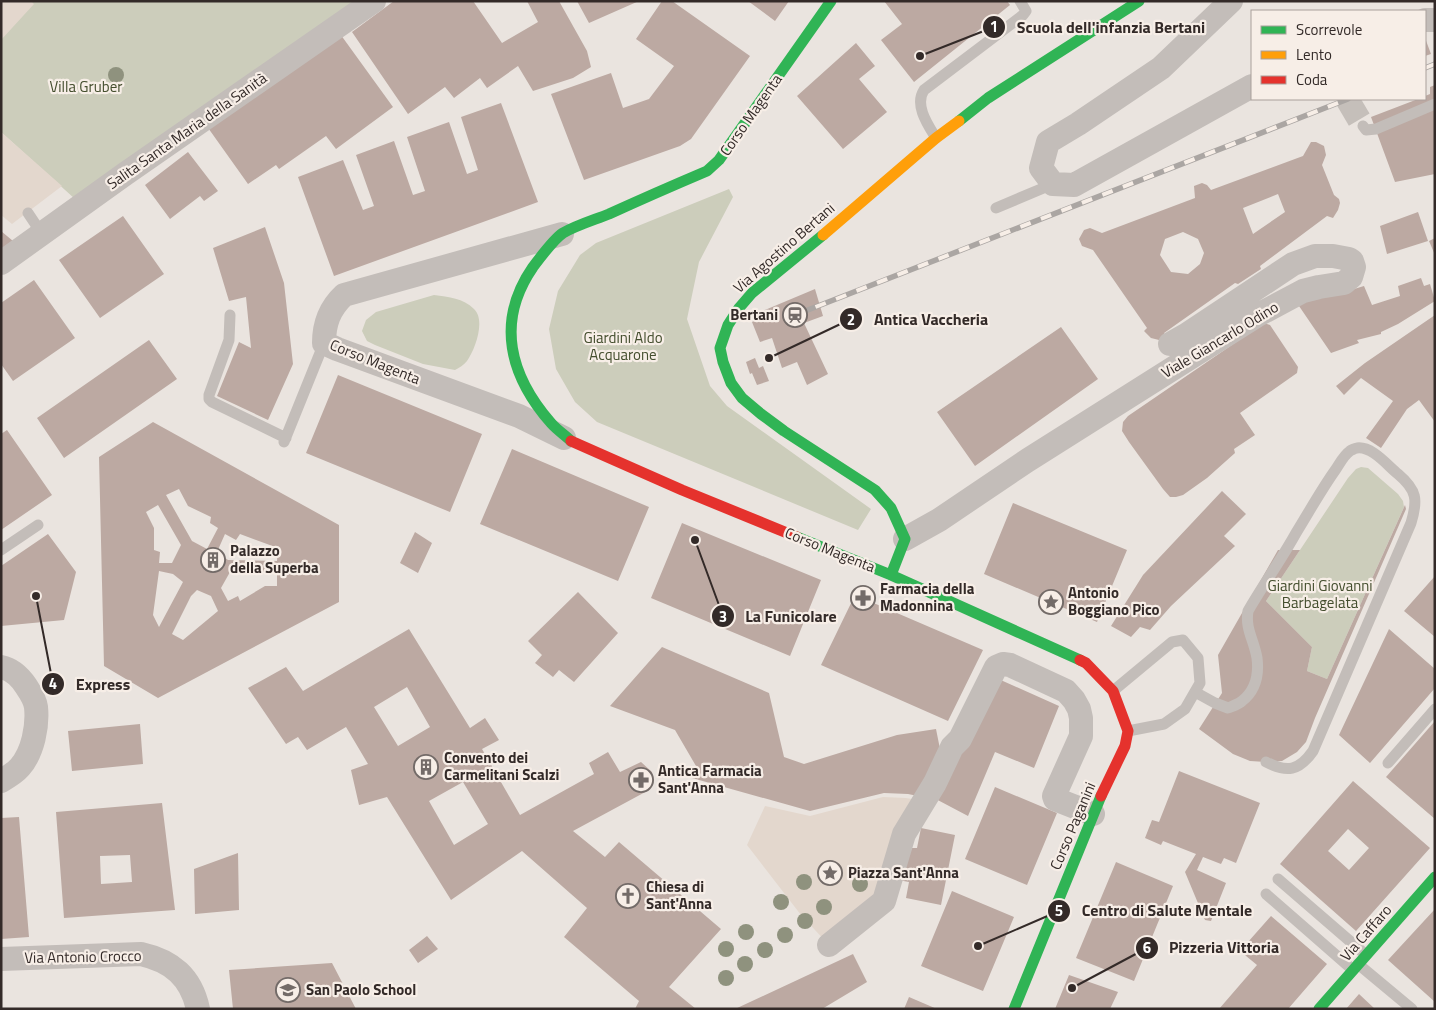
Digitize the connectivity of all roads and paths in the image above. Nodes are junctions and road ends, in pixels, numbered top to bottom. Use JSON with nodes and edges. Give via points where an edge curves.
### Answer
{"nodes":[{"id":1,"x":374,"y":1,"type":"edge"},
{"id":2,"x":831,"y":1,"type":"edge"},
{"id":3,"x":1020,"y":1,"type":"edge"},
{"id":4,"x":1139,"y":1,"type":"edge"},
{"id":5,"x":1231,"y":1,"type":"edge"},
{"id":6,"x":1251,"y":87,"type":"edge"},
{"id":7,"x":1435,"y":104,"type":"edge"},
{"id":8,"x":1364,"y":126,"type":"dead end"},
{"id":9,"x":936,"y":138,"type":"junction"},
{"id":10,"x":1053,"y":184,"type":"junction"},
{"id":11,"x":996,"y":208,"type":"dead end"},
{"id":12,"x":28,"y":213,"type":"dead end"},
{"id":13,"x":42,"y":234,"type":"junction"},
{"id":14,"x":562,"y":234,"type":"junction"},
{"id":15,"x":1,"y":263,"type":"edge"},
{"id":16,"x":230,"y":315,"type":"dead end"},
{"id":17,"x":324,"y":343,"type":"junction"},
{"id":18,"x":1170,"y":344,"type":"dead end"},
{"id":19,"x":572,"y":442,"type":"junction"},
{"id":20,"x":38,"y":525,"type":"dead end"},
{"id":21,"x":905,"y":540,"type":"junction"},
{"id":22,"x":1,"y":550,"type":"edge"},
{"id":23,"x":892,"y":575,"type":"junction"},
{"id":24,"x":1,"y":667,"type":"edge"},
{"id":25,"x":1113,"y":691,"type":"junction"},
{"id":26,"x":1195,"y":692,"type":"junction"},
{"id":27,"x":1435,"y":709,"type":"edge"},
{"id":28,"x":1128,"y":731,"type":"junction"},
{"id":29,"x":1266,"y":762,"type":"dead end"},
{"id":30,"x":1388,"y":763,"type":"dead end"},
{"id":31,"x":1,"y":780,"type":"edge"},
{"id":32,"x":1093,"y":814,"type":"junction"},
{"id":33,"x":1435,"y":877,"type":"edge"},
{"id":34,"x":1278,"y":879,"type":"dead end"},
{"id":35,"x":1266,"y":894,"type":"dead end"},
{"id":36,"x":829,"y":945,"type":"dead end"},
{"id":37,"x":1,"y":958,"type":"edge"},
{"id":38,"x":1359,"y":963,"type":"junction"},
{"id":39,"x":198,"y":1009,"type":"edge"},
{"id":40,"x":1014,"y":1009,"type":"edge"},
{"id":41,"x":1319,"y":1009,"type":"edge"},
{"id":42,"x":1412,"y":1009,"type":"edge"}],
"edges":[{"from":1,"to":13,"type":"street","name":"Salita Santa Maria della Sanità"},
{"from":2,"to":14,"type":"street","name":"Corso Magenta","via":[[732,144],[713,166]]},
{"from":3,"to":9,"type":"lane","via":[[1026,11],[1023,14],[921,94],[924,117]]},
{"from":4,"to":9,"type":"street","name":"Via Agostino Bertani","via":[[988,98]]},
{"from":5,"to":10,"type":"street","via":[[1161,68],[1048,142],[1041,168]]},
{"from":6,"to":10,"type":"street","via":[[1074,185]]},
{"from":7,"to":8,"type":"lane","via":[[1376,129],[1366,130]]},
{"from":9,"to":21,"type":"street","name":"Via Agostino Bertani","via":[[752,293],[730,320],[720,348],[731,383],[742,398],[784,431],[875,490],[891,508]]},
{"from":10,"to":11,"type":"lane"},
{"from":12,"to":13,"type":"lane"},
{"from":13,"to":15,"type":"street","name":"Salita Santa Maria della Sanità"},
{"from":14,"to":17,"type":"street","name":"Corso Magenta","via":[[344,295],[332,308],[326,322]]},
{"from":14,"to":19,"type":"street","name":"Corso Magenta","via":[[537,261],[517,297],[511,324],[512,347],[516,367],[527,391],[552,424]]},
{"from":16,"to":17,"type":"lane","via":[[229,340],[209,399],[285,440]]},
{"from":17,"to":19,"type":"street","name":"Corso Magenta","via":[[519,416]]},
{"from":18,"to":21,"type":"street","name":"Viale Giancarlo Odino","via":[[1293,264],[1314,256],[1352,261],[1351,278],[1344,283],[1303,291],[1256,316]]},
{"from":19,"to":23,"type":"street","name":"Corso Magenta"},
{"from":20,"to":22,"type":"lane"},
{"from":21,"to":23,"type":"street"},
{"from":23,"to":25,"type":"street","name":"Corso Magenta","via":[[1086,663]]},
{"from":24,"to":31,"type":"street","via":[[21,678],[36,706],[36,724],[22,765]]},
{"from":25,"to":26,"type":"lane","via":[[1172,642],[1182,640],[1198,658],[1200,683]]},
{"from":25,"to":28,"type":"street"},
{"from":26,"to":28,"type":"lane","via":[[1185,709],[1164,724]]},
{"from":26,"to":29,"type":"lane","via":[[1228,708],[1242,702],[1253,689],[1258,673],[1257,657],[1246,621],[1248,611],[1350,450],[1368,450],[1407,482],[1416,500],[1411,524],[1313,751],[1306,762],[1295,768],[1279,768]]},
{"from":27,"to":30,"type":"lane"},
{"from":28,"to":32,"type":"street","name":"Corso Paganini","via":[[1125,746]]},
{"from":32,"to":36,"type":"street","via":[[1054,796],[1081,736],[1081,718],[1074,700],[1066,691],[1010,665],[996,667],[960,739],[952,747],[935,783],[904,834],[884,900]]},
{"from":32,"to":40,"type":"street","name":"Corso Paganini"},
{"from":33,"to":38,"type":"street","name":"Via Caffaro"},
{"from":34,"to":38,"type":"lane"},
{"from":35,"to":38,"type":"lane"},
{"from":37,"to":39,"type":"street","name":"Via Antonio Crocco","via":[[152,956],[183,976]]},
{"from":38,"to":41,"type":"street","name":"Via Caffaro"},
{"from":38,"to":42,"type":"lane"}]}
